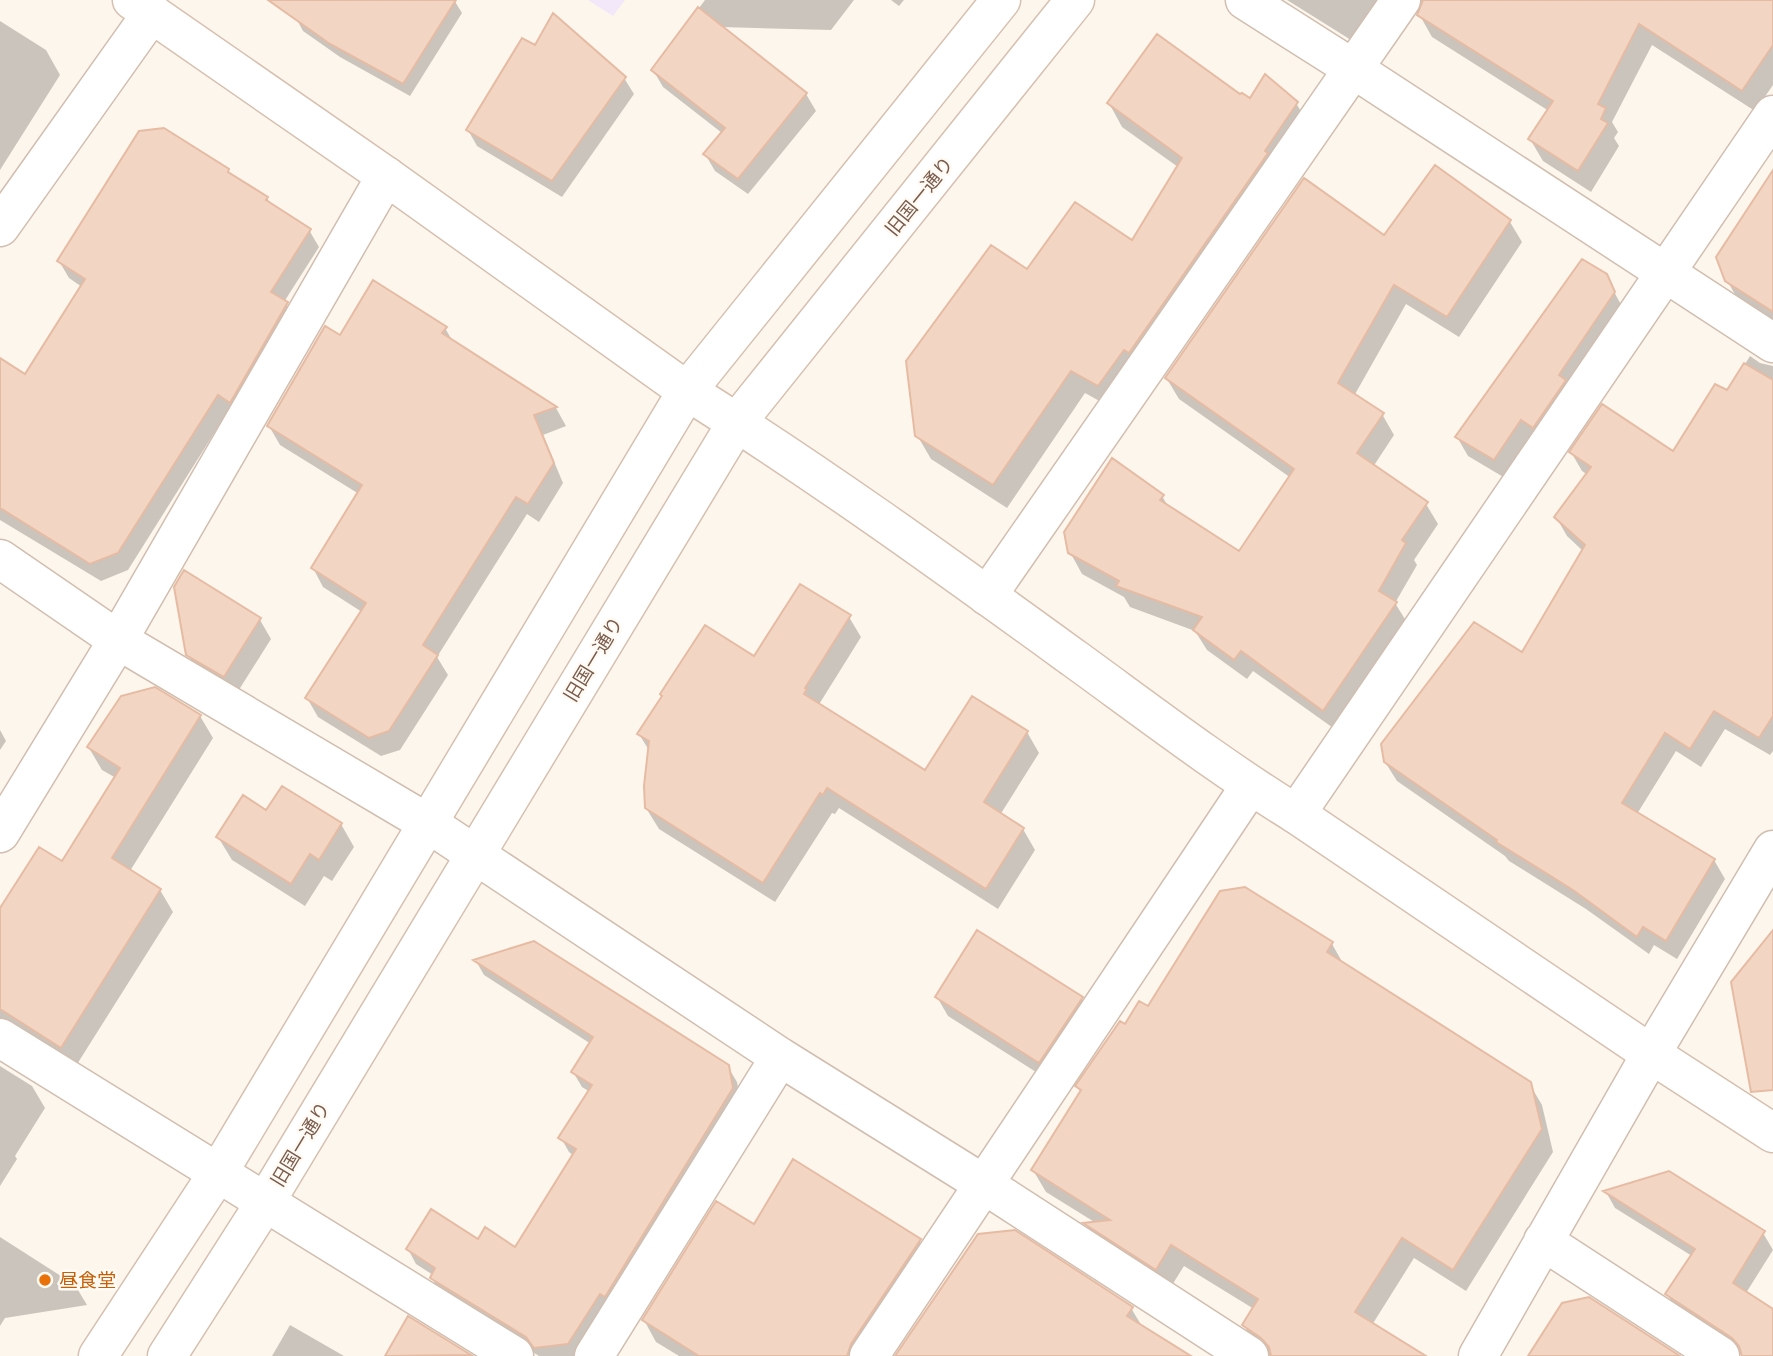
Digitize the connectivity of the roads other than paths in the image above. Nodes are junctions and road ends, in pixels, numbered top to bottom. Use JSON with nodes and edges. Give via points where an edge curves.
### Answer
{"nodes":[{"id":1,"x":1001,"y":0,"type":"edge"},
{"id":2,"x":1075,"y":0,"type":"edge"},
{"id":3,"x":1245,"y":0,"type":"edge"},
{"id":4,"x":1401,"y":0,"type":"edge"},
{"id":5,"x":142,"y":7,"type":"edge"},
{"id":6,"x":1352,"y":68,"type":"junction"},
{"id":7,"x":1773,"y":115,"type":"edge"},
{"id":8,"x":386,"y":176,"type":"junction"},
{"id":9,"x":0,"y":227,"type":"edge"},
{"id":10,"x":1665,"y":272,"type":"junction"},
{"id":11,"x":1773,"y":343,"type":"edge"},
{"id":12,"x":687,"y":391,"type":"junction"},
{"id":13,"x":737,"y":422,"type":"junction"},
{"id":14,"x":0,"y":559,"type":"edge"},
{"id":15,"x":987,"y":596,"type":"junction"},
{"id":16,"x":118,"y":640,"type":"junction"},
{"id":17,"x":1250,"y":786,"type":"junction"},
{"id":18,"x":1296,"y":814,"type":"junction"},
{"id":19,"x":429,"y":824,"type":"junction"},
{"id":20,"x":0,"y":833,"type":"edge"},
{"id":21,"x":1773,"y":850,"type":"edge"},
{"id":22,"x":474,"y":854,"type":"junction"},
{"id":23,"x":0,"y":1038,"type":"edge"},
{"id":24,"x":1651,"y":1054,"type":"junction"},
{"id":25,"x":780,"y":1057,"type":"junction"},
{"id":26,"x":1773,"y":1132,"type":"edge"},
{"id":27,"x":218,"y":1173,"type":"junction"},
{"id":28,"x":985,"y":1185,"type":"junction"},
{"id":29,"x":266,"y":1201,"type":"junction"},
{"id":30,"x":1543,"y":1241,"type":"junction"},
{"id":31,"x":1232,"y":1352,"type":"edge"},
{"id":32,"x":98,"y":1356,"type":"edge"},
{"id":33,"x":167,"y":1356,"type":"edge"},
{"id":34,"x":514,"y":1356,"type":"edge"},
{"id":35,"x":594,"y":1356,"type":"edge"},
{"id":36,"x":869,"y":1356,"type":"edge"},
{"id":37,"x":1478,"y":1356,"type":"edge"},
{"id":38,"x":1720,"y":1356,"type":"edge"}],
"edges":[{"from":1,"to":12,"type":"street"},
{"from":2,"to":13,"type":"street","name":"旧国一通り"},
{"from":3,"to":6,"type":"street"},
{"from":4,"to":6,"type":"street"},
{"from":5,"to":8,"type":"street"},
{"from":5,"to":9,"type":"street"},
{"from":6,"to":10,"type":"street"},
{"from":6,"to":15,"type":"street"},
{"from":7,"to":10,"type":"street"},
{"from":8,"to":12,"type":"street"},
{"from":8,"to":16,"type":"street"},
{"from":10,"to":11,"type":"street"},
{"from":10,"to":18,"type":"street"},
{"from":12,"to":13,"type":"street"},
{"from":12,"to":19,"type":"street"},
{"from":13,"to":15,"type":"street"},
{"from":13,"to":22,"type":"street","name":"旧国一通り"},
{"from":14,"to":16,"type":"street"},
{"from":15,"to":17,"type":"street"},
{"from":16,"to":19,"type":"street"},
{"from":16,"to":20,"type":"street"},
{"from":17,"to":18,"type":"street"},
{"from":17,"to":28,"type":"street"},
{"from":18,"to":24,"type":"street"},
{"from":19,"to":22,"type":"street"},
{"from":19,"to":27,"type":"street"},
{"from":21,"to":24,"type":"street"},
{"from":22,"to":25,"type":"street"},
{"from":22,"to":29,"type":"street","name":"旧国一通り"},
{"from":23,"to":27,"type":"street"},
{"from":24,"to":26,"type":"street"},
{"from":24,"to":30,"type":"street"},
{"from":25,"to":28,"type":"street"},
{"from":25,"to":35,"type":"street"},
{"from":27,"to":29,"type":"street"},
{"from":27,"to":32,"type":"street"},
{"from":28,"to":31,"type":"street"},
{"from":28,"to":36,"type":"street"},
{"from":29,"to":33,"type":"street","name":"旧国一通り"},
{"from":29,"to":34,"type":"street"},
{"from":30,"to":37,"type":"street"},
{"from":30,"to":38,"type":"street"}]}
